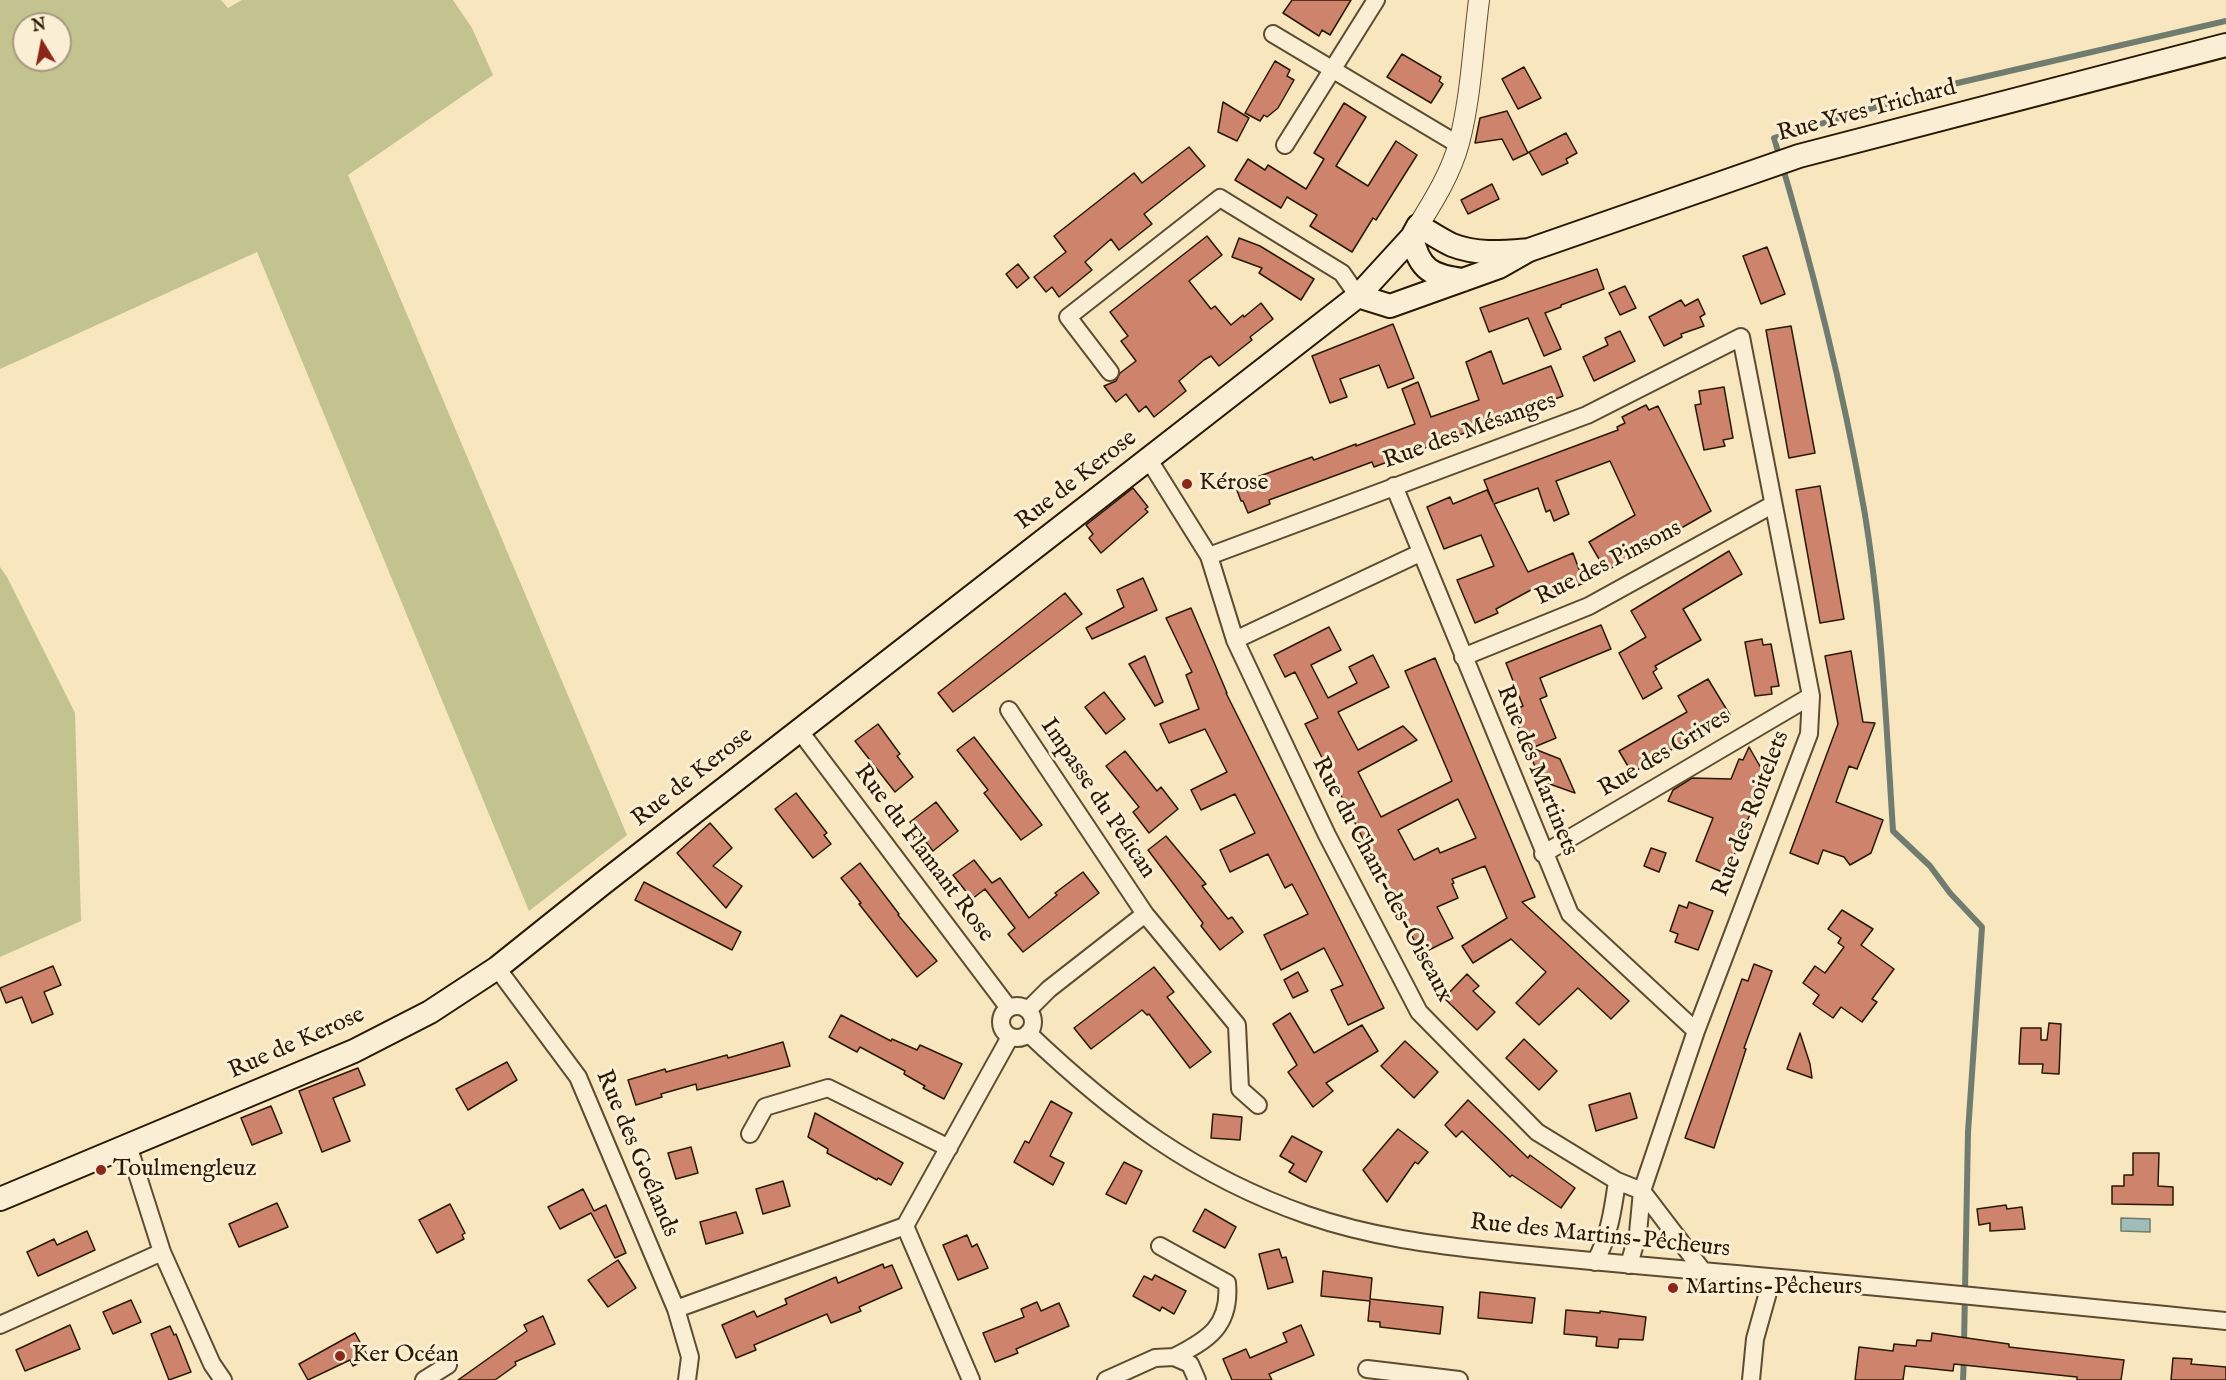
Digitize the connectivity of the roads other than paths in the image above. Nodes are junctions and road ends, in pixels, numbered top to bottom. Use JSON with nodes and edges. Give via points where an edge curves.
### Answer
{"nodes":[{"id":1,"x":1376,"y":0,"type":"edge"},
{"id":2,"x":1479,"y":0,"type":"edge"},
{"id":3,"x":1273,"y":34,"type":"dead end"},
{"id":4,"x":2226,"y":45,"type":"edge"},
{"id":5,"x":1333,"y":71,"type":"junction"},
{"id":6,"x":1285,"y":145,"type":"dead end"},
{"id":7,"x":1459,"y":145,"type":"junction"},
{"id":8,"x":1415,"y":231,"type":"junction"},
{"id":9,"x":1529,"y":250,"type":"junction"},
{"id":10,"x":1463,"y":280,"type":"junction"},
{"id":11,"x":1358,"y":296,"type":"junction"},
{"id":12,"x":1741,"y":337,"type":"joint"},
{"id":13,"x":1110,"y":372,"type":"dead end"},
{"id":14,"x":1149,"y":460,"type":"junction"},
{"id":15,"x":1394,"y":486,"type":"junction"},
{"id":16,"x":1773,"y":505,"type":"junction"},
{"id":17,"x":1420,"y":553,"type":"junction"},
{"id":18,"x":1209,"y":556,"type":"junction"},
{"id":19,"x":1234,"y":640,"type":"junction"},
{"id":20,"x":1463,"y":657,"type":"junction"},
{"id":21,"x":1811,"y":696,"type":"junction"},
{"id":22,"x":1009,"y":710,"type":"dead end"},
{"id":23,"x":799,"y":730,"type":"junction"},
{"id":24,"x":1543,"y":854,"type":"junction"},
{"id":25,"x":1145,"y":914,"type":"junction"},
{"id":26,"x":497,"y":968,"type":"junction"},
{"id":27,"x":1008,"y":1007,"type":"junction"},
{"id":28,"x":1028,"y":1010,"type":"junction"},
{"id":29,"x":1696,"y":1030,"type":"junction"},
{"id":30,"x":1028,"y":1033,"type":"junction"},
{"id":31,"x":1011,"y":1037,"type":"junction"},
{"id":32,"x":1258,"y":1105,"type":"dead end"},
{"id":33,"x":750,"y":1134,"type":"dead end"},
{"id":34,"x":129,"y":1145,"type":"junction"},
{"id":35,"x":949,"y":1148,"type":"junction"},
{"id":36,"x":1617,"y":1181,"type":"junction"},
{"id":37,"x":1642,"y":1191,"type":"junction"},
{"id":38,"x":0,"y":1199,"type":"edge"},
{"id":39,"x":905,"y":1226,"type":"junction"},
{"id":40,"x":1160,"y":1246,"type":"dead end"},
{"id":41,"x":162,"y":1252,"type":"junction"},
{"id":42,"x":1595,"y":1263,"type":"junction"},
{"id":43,"x":1629,"y":1265,"type":"junction"},
{"id":44,"x":1703,"y":1271,"type":"junction"},
{"id":45,"x":1772,"y":1278,"type":"junction"},
{"id":46,"x":676,"y":1309,"type":"junction"},
{"id":47,"x":2226,"y":1321,"type":"edge"},
{"id":48,"x":0,"y":1325,"type":"edge"},
{"id":49,"x":1174,"y":1357,"type":"junction"},
{"id":50,"x":448,"y":1365,"type":"dead end"},
{"id":51,"x":1367,"y":1369,"type":"dead end"},
{"id":52,"x":223,"y":1380,"type":"edge"},
{"id":53,"x":424,"y":1380,"type":"edge"},
{"id":54,"x":687,"y":1380,"type":"edge"},
{"id":55,"x":971,"y":1380,"type":"edge"},
{"id":56,"x":1106,"y":1380,"type":"edge"},
{"id":57,"x":1197,"y":1380,"type":"edge"},
{"id":58,"x":1458,"y":1380,"type":"edge"},
{"id":59,"x":1751,"y":1380,"type":"edge"}],
"edges":[{"from":1,"to":5,"type":"street"},
{"from":2,"to":7,"type":"street"},
{"from":3,"to":5,"type":"street"},
{"from":4,"to":9,"type":"main road","name":"Rue Yves Trichard","via":[[1799,156]]},
{"from":5,"to":6,"type":"street"},
{"from":5,"to":7,"type":"street"},
{"from":7,"to":8,"type":"street","via":[[1439,192]]},
{"from":8,"to":9,"type":"main road","via":[[1469,250]]},
{"from":8,"to":10,"type":"main road","via":[[1415,250],[1429,271]]},
{"from":8,"to":11,"type":"main road","name":"Rue de Kerose"},
{"from":9,"to":10,"type":"main road","via":[[1499,267]]},
{"from":10,"to":11,"type":"main road","via":[[1390,306]]},
{"from":11,"to":13,"type":"street","via":[[1342,273],[1220,198],[1068,317]]},
{"from":11,"to":14,"type":"main road","name":"Rue de Kerose"},
{"from":12,"to":15,"type":"street","name":"Rue des Mésanges","via":[[1587,415]]},
{"from":12,"to":16,"type":"street","name":"Rue des Roitelets"},
{"from":14,"to":18,"type":"street","name":"Rue du Chant-des-Oiseaux"},
{"from":14,"to":23,"type":"main road","name":"Rue de Kerose"},
{"from":15,"to":17,"type":"street","name":"Rue des Martinets"},
{"from":15,"to":18,"type":"street","name":"Rue des Mésanges"},
{"from":16,"to":20,"type":"street","name":"Rue des Pinsons","via":[[1588,606]]},
{"from":16,"to":21,"type":"street","name":"Rue des Roitelets"},
{"from":17,"to":19,"type":"street"},
{"from":17,"to":20,"type":"street","name":"Rue des Martinets"},
{"from":18,"to":19,"type":"street","name":"Rue du Chant-des-Oiseaux"},
{"from":19,"to":36,"type":"street","name":"Rue du Chant-des-Oiseaux","via":[[1327,835],[1419,1012],[1537,1132]]},
{"from":20,"to":24,"type":"street","name":"Rue des Martinets"},
{"from":21,"to":24,"type":"street","name":"Rue des Grives"},
{"from":21,"to":29,"type":"street","name":"Rue des Roitelets","via":[[1809,734]]},
{"from":22,"to":25,"type":"street","name":"Impasse du Pélican"},
{"from":23,"to":26,"type":"main road","name":"Rue de Kerose"},
{"from":23,"to":27,"type":"street","name":"Rue du Flamant Rose"},
{"from":24,"to":29,"type":"street","name":"Rue des Martinets","via":[[1570,915]]},
{"from":25,"to":28,"type":"street","name":"Impasse du Pélican"},
{"from":25,"to":32,"type":"street","name":"Impasse du Pélican","via":[[1237,1025],[1240,1089]]},
{"from":26,"to":34,"type":"main road","name":"Rue de Kerose","via":[[430,1012],[354,1051]]},
{"from":26,"to":46,"type":"street","name":"Rue des Goélands","via":[[579,1077]]},
{"from":27,"to":28,"type":"street"},
{"from":27,"to":31,"type":"street","via":[[1000,1019],[1005,1033]]},
{"from":28,"to":30,"type":"street","via":[[1033,1022]]},
{"from":29,"to":37,"type":"street","name":"Rue des Roitelets"},
{"from":30,"to":31,"type":"street","via":[[1020,1038]]},
{"from":30,"to":42,"type":"street","name":"Rue des Martins-Pêcheurs","via":[[1145,1133],[1191,1162],[1307,1215],[1419,1243]]},
{"from":31,"to":35,"type":"street"},
{"from":33,"to":35,"type":"street","via":[[765,1107],[828,1088]]},
{"from":34,"to":38,"type":"main road","name":"Rue de Kerose"},
{"from":34,"to":41,"type":"street"},
{"from":35,"to":39,"type":"street"},
{"from":36,"to":37,"type":"street"},
{"from":36,"to":42,"type":"street","via":[[1612,1217]]},
{"from":37,"to":43,"type":"street","name":"Rue des Roitelets","via":[[1638,1233]]},
{"from":37,"to":44,"type":"street"},
{"from":39,"to":46,"type":"street"},
{"from":39,"to":55,"type":"street"},
{"from":40,"to":49,"type":"street","via":[[1227,1284],[1220,1327]]},
{"from":41,"to":48,"type":"street"},
{"from":41,"to":52,"type":"street","via":[[212,1364]]},
{"from":42,"to":43,"type":"street","name":"Rue des Martins-Pêcheurs"},
{"from":43,"to":44,"type":"street","name":"Rue des Martins-Pêcheurs"},
{"from":44,"to":45,"type":"street","name":"Rue des Martins-Pêcheurs"},
{"from":45,"to":47,"type":"street","name":"Rue des Martins-Pêcheurs"},
{"from":45,"to":59,"type":"street","via":[[1755,1339]]},
{"from":46,"to":54,"type":"street","name":"Rue des Goélands","via":[[690,1357]]},
{"from":49,"to":56,"type":"street","via":[[1155,1358]]},
{"from":49,"to":57,"type":"street","via":[[1190,1364]]},
{"from":50,"to":53,"type":"street"},
{"from":51,"to":58,"type":"street"}]}
